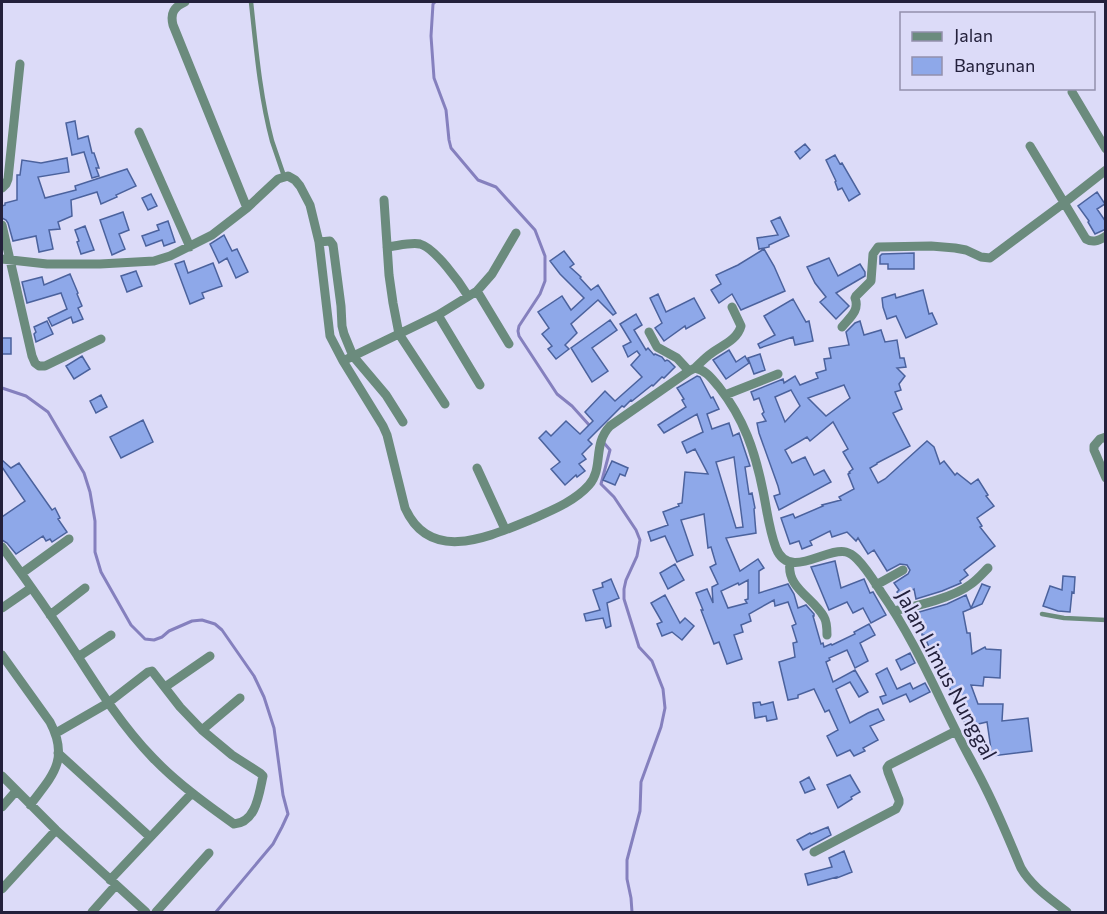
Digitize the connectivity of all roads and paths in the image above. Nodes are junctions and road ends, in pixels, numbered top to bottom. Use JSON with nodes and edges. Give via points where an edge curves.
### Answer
{"nodes":[{"id":1,"x":185,"y":2,"type":"edge"},
{"id":2,"x":251,"y":2,"type":"edge"},
{"id":3,"x":20,"y":64,"type":"dead end"},
{"id":4,"x":1072,"y":92,"type":"dead end"},
{"id":5,"x":139,"y":132,"type":"dead end"},
{"id":6,"x":1030,"y":146,"type":"dead end"},
{"id":7,"x":1106,"y":149,"type":"edge"},
{"id":8,"x":1106,"y":170,"type":"edge"},
{"id":9,"x":285,"y":176,"type":"junction"},
{"id":10,"x":2,"y":188,"type":"edge"},
{"id":11,"x":384,"y":200,"type":"dead end"},
{"id":12,"x":1064,"y":203,"type":"junction"},
{"id":13,"x":247,"y":208,"type":"junction"},
{"id":14,"x":2,"y":225,"type":"edge"},
{"id":15,"x":516,"y":233,"type":"dead end"},
{"id":16,"x":1106,"y":236,"type":"edge"},
{"id":17,"x":320,"y":242,"type":"junction"},
{"id":18,"x":190,"y":247,"type":"junction"},
{"id":19,"x":387,"y":247,"type":"junction"},
{"id":20,"x":5,"y":259,"type":"edge"},
{"id":21,"x":472,"y":293,"type":"junction"},
{"id":22,"x":732,"y":307,"type":"dead end"},
{"id":23,"x":438,"y":315,"type":"junction"},
{"id":24,"x":842,"y":327,"type":"dead end"},
{"id":25,"x":649,"y":332,"type":"dead end"},
{"id":26,"x":399,"y":334,"type":"junction"},
{"id":27,"x":101,"y":339,"type":"dead end"},
{"id":28,"x":509,"y":344,"type":"dead end"},
{"id":29,"x":353,"y":356,"type":"junction"},
{"id":30,"x":343,"y":361,"type":"junction"},
{"id":31,"x":692,"y":370,"type":"junction"},
{"id":32,"x":777,"y":374,"type":"dead end"},
{"id":33,"x":480,"y":385,"type":"dead end"},
{"id":34,"x":725,"y":395,"type":"junction"},
{"id":35,"x":445,"y":404,"type":"dead end"},
{"id":36,"x":403,"y":422,"type":"dead end"},
{"id":37,"x":1106,"y":437,"type":"edge"},
{"id":38,"x":477,"y":468,"type":"dead end"},
{"id":39,"x":1106,"y":478,"type":"edge"},
{"id":40,"x":505,"y":529,"type":"junction"},
{"id":41,"x":69,"y":539,"type":"dead end"},
{"id":42,"x":2,"y":547,"type":"edge"},
{"id":43,"x":790,"y":562,"type":"junction"},
{"id":44,"x":988,"y":568,"type":"dead end"},
{"id":45,"x":903,"y":570,"type":"dead end"},
{"id":46,"x":22,"y":573,"type":"junction"},
{"id":47,"x":876,"y":585,"type":"junction"},
{"id":48,"x":31,"y":588,"type":"junction"},
{"id":49,"x":84,"y":588,"type":"dead end"},
{"id":50,"x":2,"y":608,"type":"edge"},
{"id":51,"x":894,"y":611,"type":"junction"},
{"id":52,"x":1042,"y":614,"type":"dead end"},
{"id":53,"x":50,"y":615,"type":"junction"},
{"id":54,"x":1106,"y":620,"type":"edge"},
{"id":55,"x":111,"y":635,"type":"dead end"},
{"id":56,"x":827,"y":635,"type":"dead end"},
{"id":57,"x":2,"y":655,"type":"edge"},
{"id":58,"x":210,"y":656,"type":"dead end"},
{"id":59,"x":78,"y":657,"type":"junction"},
{"id":60,"x":165,"y":687,"type":"junction"},
{"id":61,"x":240,"y":698,"type":"dead end"},
{"id":62,"x":108,"y":703,"type":"junction"},
{"id":63,"x":202,"y":730,"type":"junction"},
{"id":64,"x":956,"y":731,"type":"junction"},
{"id":65,"x":56,"y":733,"type":"junction"},
{"id":66,"x":58,"y":753,"type":"junction"},
{"id":67,"x":2,"y":776,"type":"edge"},
{"id":68,"x":16,"y":791,"type":"junction"},
{"id":69,"x":192,"y":793,"type":"junction"},
{"id":70,"x":30,"y":805,"type":"junction"},
{"id":71,"x":2,"y":807,"type":"edge"},
{"id":72,"x":56,"y":830,"type":"junction"},
{"id":73,"x":150,"y":837,"type":"junction"},
{"id":74,"x":814,"y":852,"type":"dead end"},
{"id":75,"x":209,"y":853,"type":"dead end"},
{"id":76,"x":113,"y":883,"type":"junction"},
{"id":77,"x":2,"y":889,"type":"edge"},
{"id":78,"x":92,"y":912,"type":"edge"},
{"id":79,"x":146,"y":912,"type":"edge"},
{"id":80,"x":156,"y":912,"type":"edge"},
{"id":81,"x":1067,"y":912,"type":"edge"}],
"edges":[{"from":1,"to":13,"type":"street","via":[[173,10],[173,25]]},
{"from":2,"to":9,"type":"lane","via":[[262,92],[272,140]]},
{"from":3,"to":10,"type":"street","via":[[8,179]]},
{"from":4,"to":7,"type":"street"},
{"from":5,"to":18,"type":"street"},
{"from":6,"to":12,"type":"street"},
{"from":8,"to":12,"type":"street"},
{"from":9,"to":13,"type":"street","via":[[272,183]]},
{"from":9,"to":17,"type":"street","via":[[291,177],[303,191]]},
{"from":11,"to":19,"type":"street"},
{"from":12,"to":16,"type":"street","via":[[1086,239],[1091,242]]},
{"from":12,"to":24,"type":"street","via":[[990,258],[943,247],[878,247],[873,254],[871,281],[856,296],[855,310]]},
{"from":13,"to":18,"type":"street","via":[[212,236]]},
{"from":14,"to":20,"type":"street"},
{"from":15,"to":21,"type":"street","via":[[492,274]]},
{"from":17,"to":29,"type":"street","via":[[333,244],[342,326]]},
{"from":17,"to":30,"type":"street","via":[[330,336]]},
{"from":18,"to":20,"type":"street","via":[[154,261],[134,263],[47,264]]},
{"from":19,"to":21,"type":"street","via":[[421,244]]},
{"from":19,"to":26,"type":"street"},
{"from":20,"to":27,"type":"street","via":[[37,365],[45,366]]},
{"from":21,"to":23,"type":"street"},
{"from":21,"to":28,"type":"street"},
{"from":22,"to":31,"type":"street","via":[[741,326],[739,332]]},
{"from":23,"to":26,"type":"street"},
{"from":23,"to":33,"type":"street"},
{"from":25,"to":31,"type":"street","via":[[657,347]]},
{"from":26,"to":29,"type":"street"},
{"from":26,"to":35,"type":"street"},
{"from":29,"to":30,"type":"street"},
{"from":29,"to":36,"type":"street"},
{"from":30,"to":40,"type":"street","via":[[383,426],[405,508],[417,527],[451,542],[465,542]]},
{"from":31,"to":34,"type":"street","via":[[707,374]]},
{"from":31,"to":40,"type":"street","via":[[606,431],[599,446],[594,478],[582,493]]},
{"from":32,"to":34,"type":"street"},
{"from":34,"to":43,"type":"street","via":[[750,441],[776,549]]},
{"from":37,"to":39,"type":"street","via":[[1097,442],[1094,450]]},
{"from":38,"to":40,"type":"street"},
{"from":41,"to":46,"type":"street"},
{"from":42,"to":46,"type":"street"},
{"from":43,"to":47,"type":"street","name":"Jalan Limus Nunggal","via":[[848,552]]},
{"from":43,"to":56,"type":"street","via":[[792,580],[822,614]]},
{"from":44,"to":51,"type":"street","via":[[963,590]]},
{"from":45,"to":47,"type":"street"},
{"from":46,"to":48,"type":"street"},
{"from":47,"to":51,"type":"street","name":"Jalan Limus Nunggal"},
{"from":48,"to":50,"type":"street"},
{"from":48,"to":53,"type":"street"},
{"from":49,"to":53,"type":"street"},
{"from":51,"to":64,"type":"street","name":"Jalan Limus Nunggal"},
{"from":52,"to":54,"type":"lane"},
{"from":53,"to":59,"type":"street"},
{"from":55,"to":59,"type":"street"},
{"from":57,"to":65,"type":"street"},
{"from":58,"to":60,"type":"street"},
{"from":59,"to":62,"type":"street"},
{"from":60,"to":62,"type":"street","via":[[149,671]]},
{"from":60,"to":63,"type":"street"},
{"from":61,"to":63,"type":"street"},
{"from":62,"to":65,"type":"street"},
{"from":62,"to":69,"type":"street","via":[[152,757]]},
{"from":63,"to":69,"type":"street","via":[[263,776],[255,807],[241,824],[234,824]]},
{"from":64,"to":74,"type":"street","via":[[889,765],[899,800],[896,809]]},
{"from":64,"to":81,"type":"street","name":"Jalan Limus Nunggal","via":[[1027,878]]},
{"from":65,"to":66,"type":"street"},
{"from":66,"to":70,"type":"street","via":[[56,771]]},
{"from":66,"to":73,"type":"street"},
{"from":67,"to":68,"type":"street"},
{"from":68,"to":70,"type":"street"},
{"from":68,"to":71,"type":"street"},
{"from":69,"to":73,"type":"street"},
{"from":70,"to":72,"type":"street"},
{"from":72,"to":76,"type":"street"},
{"from":72,"to":77,"type":"street"},
{"from":73,"to":76,"type":"street"},
{"from":75,"to":80,"type":"street"},
{"from":76,"to":78,"type":"street"},
{"from":76,"to":79,"type":"street"}]}
